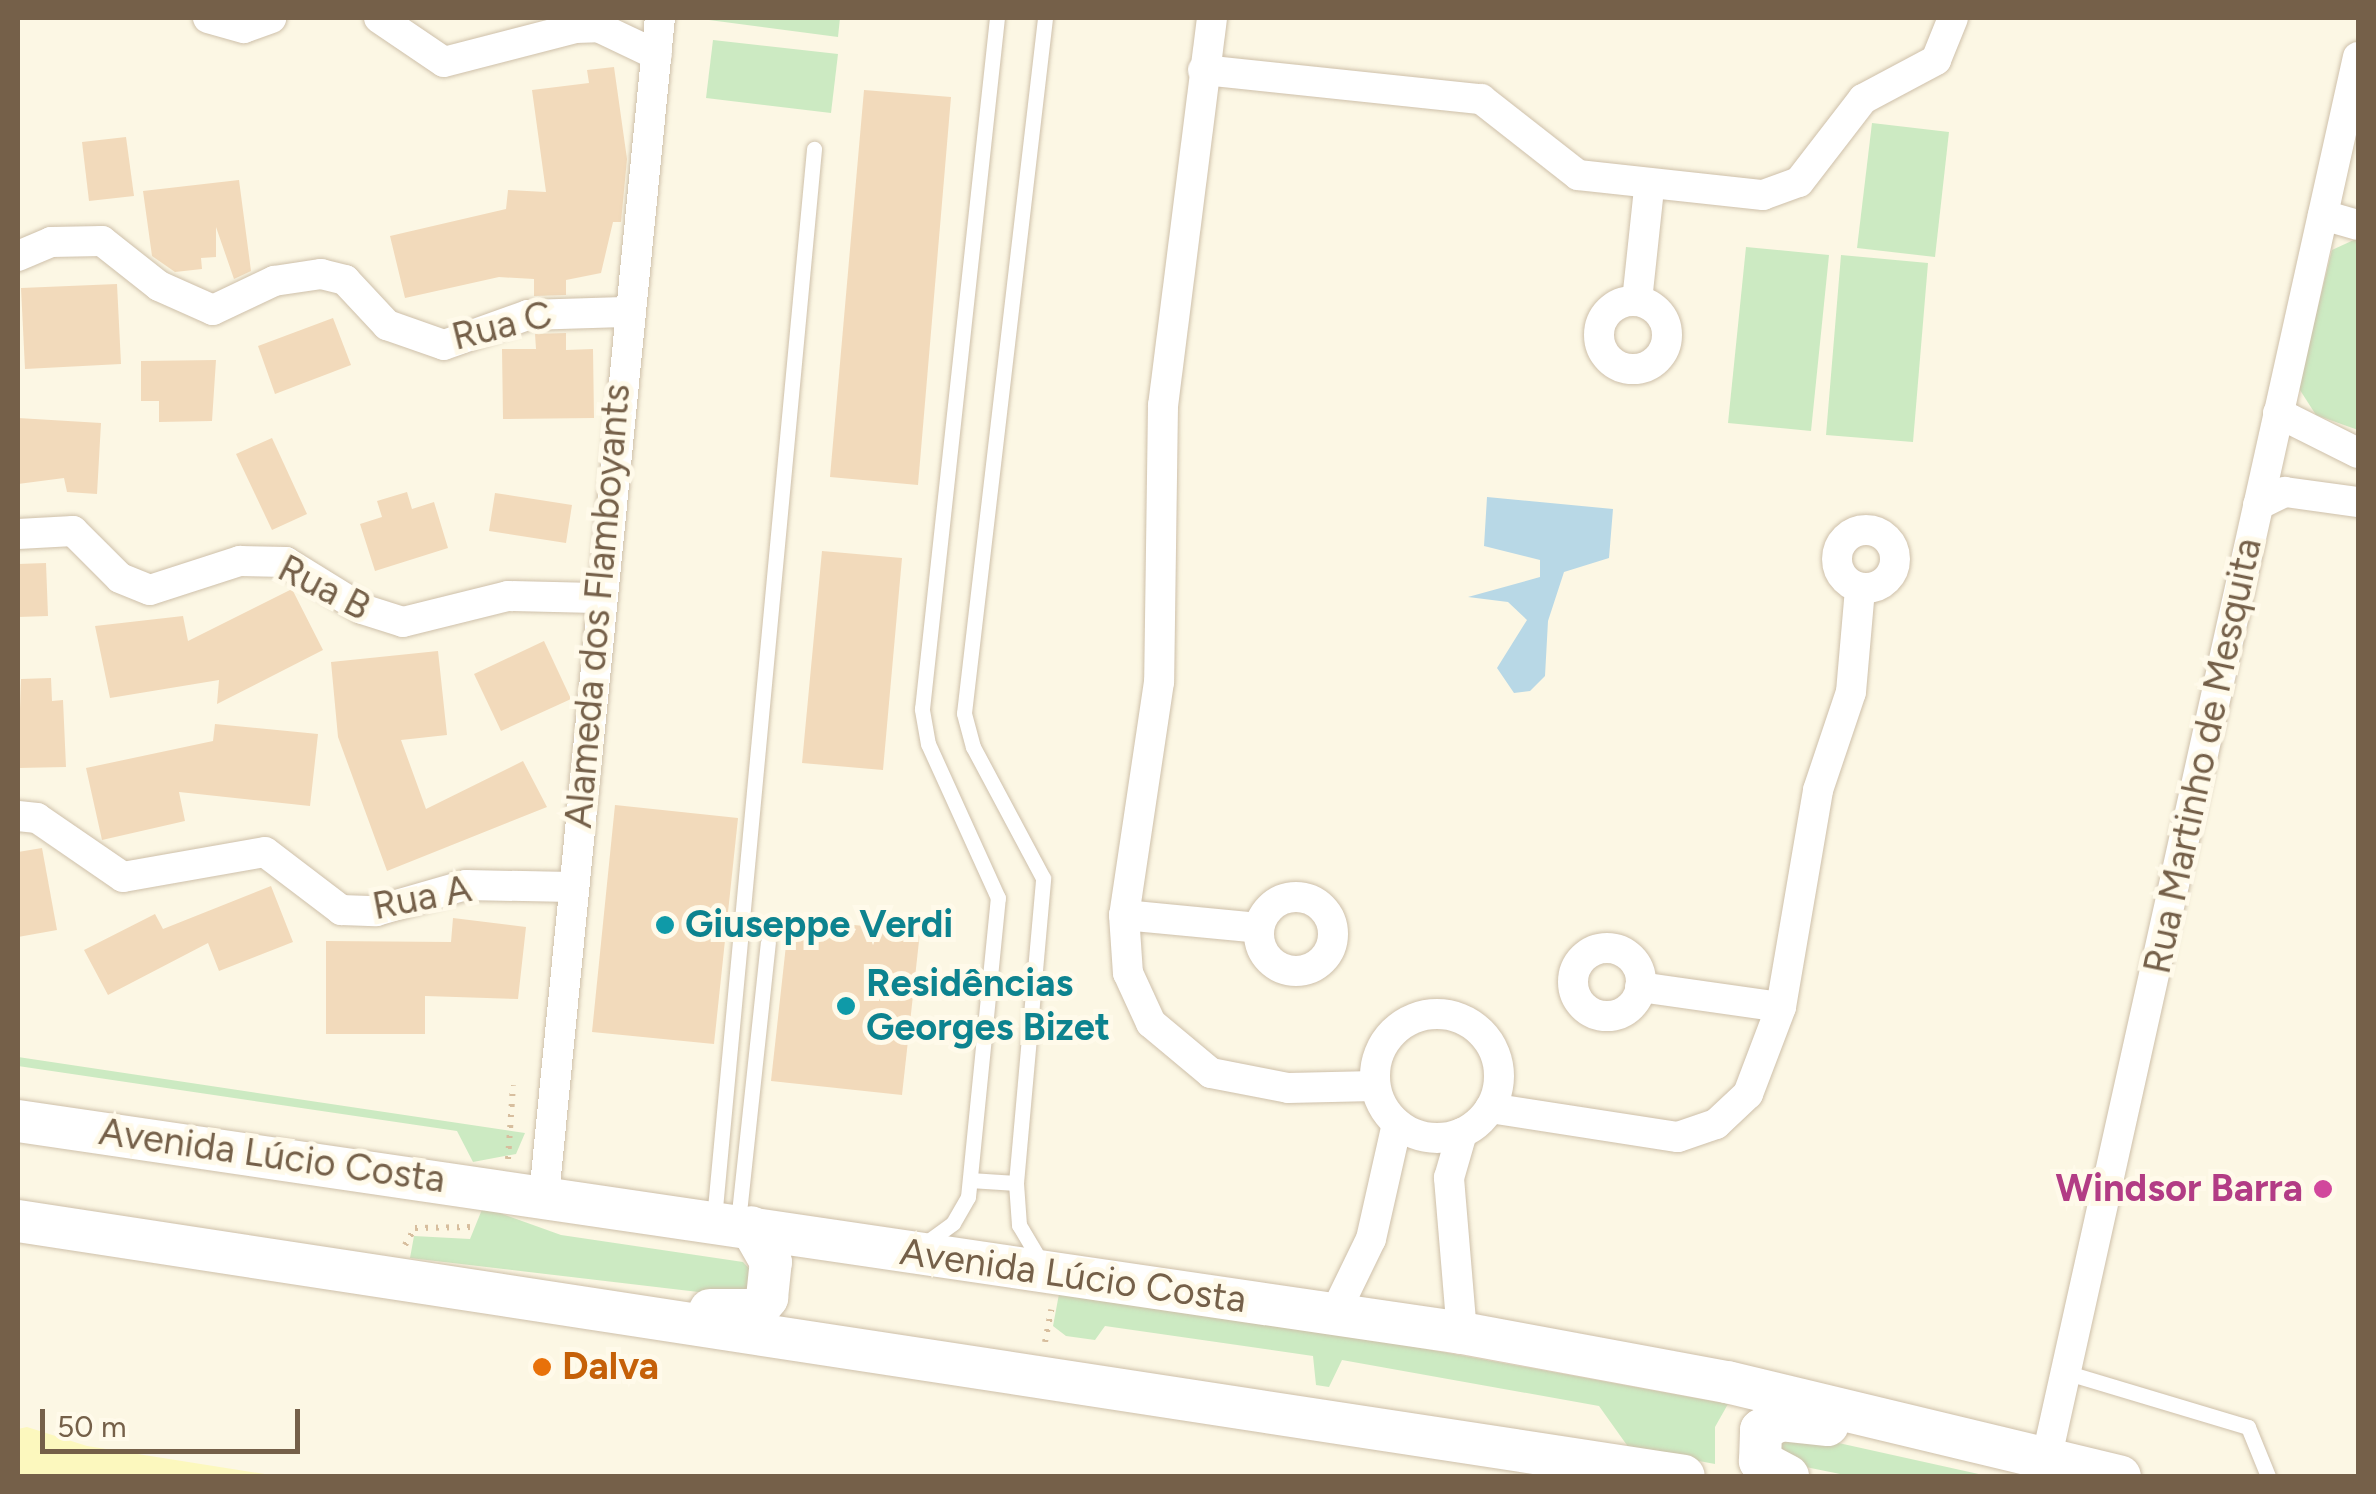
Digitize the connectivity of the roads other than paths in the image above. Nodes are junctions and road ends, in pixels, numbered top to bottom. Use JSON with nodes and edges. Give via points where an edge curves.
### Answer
{"nodes":[{"id":1,"x":208,"y":18,"type":"edge"},
{"id":2,"x":271,"y":18,"type":"edge"},
{"id":3,"x":379,"y":18,"type":"edge"},
{"id":4,"x":660,"y":18,"type":"edge"},
{"id":5,"x":997,"y":18,"type":"edge"},
{"id":6,"x":1044,"y":18,"type":"edge"},
{"id":7,"x":1212,"y":18,"type":"edge"},
{"id":8,"x":1953,"y":18,"type":"edge"},
{"id":9,"x":657,"y":55,"type":"junction"},
{"id":10,"x":2358,"y":57,"type":"edge"},
{"id":11,"x":1203,"y":70,"type":"junction"},
{"id":12,"x":814,"y":149,"type":"dead end"},
{"id":13,"x":1648,"y":188,"type":"junction"},
{"id":14,"x":2322,"y":216,"type":"junction"},
{"id":15,"x":2358,"y":225,"type":"edge"},
{"id":16,"x":18,"y":256,"type":"edge"},
{"id":17,"x":1637,"y":301,"type":"dead end"},
{"id":18,"x":624,"y":312,"type":"junction"},
{"id":19,"x":2278,"y":413,"type":"junction"},
{"id":20,"x":2327,"y":445,"type":"junction"},
{"id":21,"x":2358,"y":454,"type":"edge"},
{"id":22,"x":2319,"y":492,"type":"junction"},
{"id":23,"x":2358,"y":502,"type":"edge"},
{"id":24,"x":2258,"y":505,"type":"junction"},
{"id":25,"x":18,"y":534,"type":"edge"},
{"id":26,"x":1860,"y":589,"type":"dead end"},
{"id":27,"x":596,"y":598,"type":"junction"},
{"id":28,"x":18,"y":816,"type":"edge"},
{"id":29,"x":572,"y":886,"type":"junction"},
{"id":30,"x":1124,"y":915,"type":"junction"},
{"id":31,"x":1258,"y":928,"type":"dead end"},
{"id":32,"x":768,"y":944,"type":"dead end"},
{"id":33,"x":1640,"y":986,"type":"dead end"},
{"id":34,"x":1781,"y":1007,"type":"junction"},
{"id":35,"x":1376,"y":1086,"type":"junction"},
{"id":36,"x":1490,"y":1108,"type":"junction"},
{"id":37,"x":18,"y":1120,"type":"edge"},
{"id":38,"x":1397,"y":1124,"type":"junction"},
{"id":39,"x":1462,"y":1133,"type":"junction"},
{"id":40,"x":970,"y":1180,"type":"junction"},
{"id":41,"x":1016,"y":1184,"type":"junction"},
{"id":42,"x":508,"y":1190,"type":"junction"},
{"id":43,"x":18,"y":1222,"type":"edge"},
{"id":44,"x":734,"y":1225,"type":"junction"},
{"id":45,"x":912,"y":1253,"type":"junction"},
{"id":46,"x":1050,"y":1274,"type":"junction"},
{"id":47,"x":605,"y":1309,"type":"junction"},
{"id":48,"x":1335,"y":1313,"type":"junction"},
{"id":49,"x":1462,"y":1333,"type":"junction"},
{"id":50,"x":2068,"y":1373,"type":"junction"},
{"id":51,"x":1978,"y":1438,"type":"junction"},
{"id":52,"x":2047,"y":1456,"type":"junction"},
{"id":53,"x":1684,"y":1476,"type":"edge"},
{"id":54,"x":1788,"y":1476,"type":"edge"},
{"id":55,"x":2120,"y":1476,"type":"edge"},
{"id":56,"x":2268,"y":1476,"type":"edge"}],
"edges":[{"from":1,"to":2,"type":"street","via":[[244,28]]},
{"from":3,"to":9,"type":"street","via":[[444,62],[487,57],[545,30],[598,27]]},
{"from":4,"to":9,"type":"street","name":"Alameda dos Flamboyants"},
{"from":5,"to":40,"type":"lane","via":[[922,709],[928,744],[998,898]]},
{"from":6,"to":41,"type":"lane","via":[[964,713],[972,747],[1030,840],[1043,902]]},
{"from":7,"to":11,"type":"street"},
{"from":8,"to":13,"type":"street","via":[[1936,60],[1863,99],[1799,182],[1764,195]]},
{"from":9,"to":18,"type":"street","name":"Alameda dos Flamboyants"},
{"from":10,"to":14,"type":"street","name":"Rua Martinho de Mesquita"},
{"from":11,"to":13,"type":"street","via":[[1481,99],[1565,168]]},
{"from":11,"to":30,"type":"street","via":[[1163,405],[1159,682]]},
{"from":12,"to":44,"type":"lane"},
{"from":13,"to":17,"type":"street"},
{"from":14,"to":15,"type":"street"},
{"from":14,"to":19,"type":"street","name":"Rua Martinho de Mesquita"},
{"from":16,"to":18,"type":"street","name":"Rua C","via":[[51,242],[102,241],[175,296],[212,310],[274,281],[321,274],[345,280],[388,325],[444,344],[528,315]]},
{"from":18,"to":27,"type":"street","name":"Alameda dos Flamboyants"},
{"from":19,"to":20,"type":"street"},
{"from":19,"to":24,"type":"street","name":"Rua Martinho de Mesquita"},
{"from":20,"to":21,"type":"street"},
{"from":20,"to":22,"type":"street","via":[[2313,464]]},
{"from":22,"to":23,"type":"street"},
{"from":22,"to":24,"type":"street"},
{"from":24,"to":50,"type":"street","name":"Rua Martinho de Mesquita"},
{"from":25,"to":27,"type":"street","name":"Rua B","via":[[73,531],[120,578],[150,590],[240,561],[286,562],[362,609],[403,622],[508,596]]},
{"from":26,"to":34,"type":"street","via":[[1851,692],[1818,790]]},
{"from":27,"to":29,"type":"street","name":"Alameda dos Flamboyants"},
{"from":28,"to":29,"type":"street","name":"Rua A","via":[[37,818],[123,878],[265,852],[341,910],[376,911],[466,886]]},
{"from":29,"to":42,"type":"street","name":"Alameda dos Flamboyants"},
{"from":30,"to":31,"type":"street"},
{"from":30,"to":35,"type":"street","via":[[1128,973],[1151,1023],[1180,1054],[1249,1084]]},
{"from":32,"to":44,"type":"lane"},
{"from":33,"to":34,"type":"street"},
{"from":34,"to":36,"type":"street","via":[[1748,1094],[1716,1124],[1678,1137]]},
{"from":35,"to":36,"type":"street","via":[[1376,1064],[1398,1028],[1417,1018],[1460,1019],[1495,1057]]},
{"from":35,"to":38,"type":"street"},
{"from":36,"to":39,"type":"street"},
{"from":37,"to":42,"type":"main road","name":"Avenida Lúcio Costa"},
{"from":38,"to":39,"type":"street","via":[[1428,1138]]},
{"from":38,"to":48,"type":"street","via":[[1371,1239]]},
{"from":39,"to":49,"type":"street","via":[[1449,1178]]},
{"from":40,"to":41,"type":"lane"},
{"from":40,"to":45,"type":"lane","via":[[963,1212]]},
{"from":41,"to":46,"type":"lane","via":[[1019,1225]]},
{"from":42,"to":44,"type":"main road","name":"Avenida Lúcio Costa"},
{"from":43,"to":47,"type":"main road"},
{"from":44,"to":45,"type":"main road","name":"Avenida Lúcio Costa"},
{"from":44,"to":47,"type":"main road","via":[[774,1282],[757,1310]]},
{"from":45,"to":46,"type":"main road","name":"Avenida Lúcio Costa"},
{"from":46,"to":48,"type":"main road","name":"Avenida Lúcio Costa"},
{"from":47,"to":53,"type":"main road"},
{"from":48,"to":49,"type":"main road","name":"Avenida Lúcio Costa"},
{"from":49,"to":51,"type":"main road","name":"Avenida Lúcio Costa"},
{"from":50,"to":52,"type":"street","name":"Rua Martinho de Mesquita"},
{"from":50,"to":56,"type":"lane","via":[[2248,1428]]},
{"from":51,"to":52,"type":"main road","name":"Avenida Lúcio Costa"},
{"from":51,"to":54,"type":"main road","via":[[1781,1420],[1761,1430],[1756,1451]]},
{"from":52,"to":55,"type":"main road","name":"Avenida Lúcio Costa"}]}
